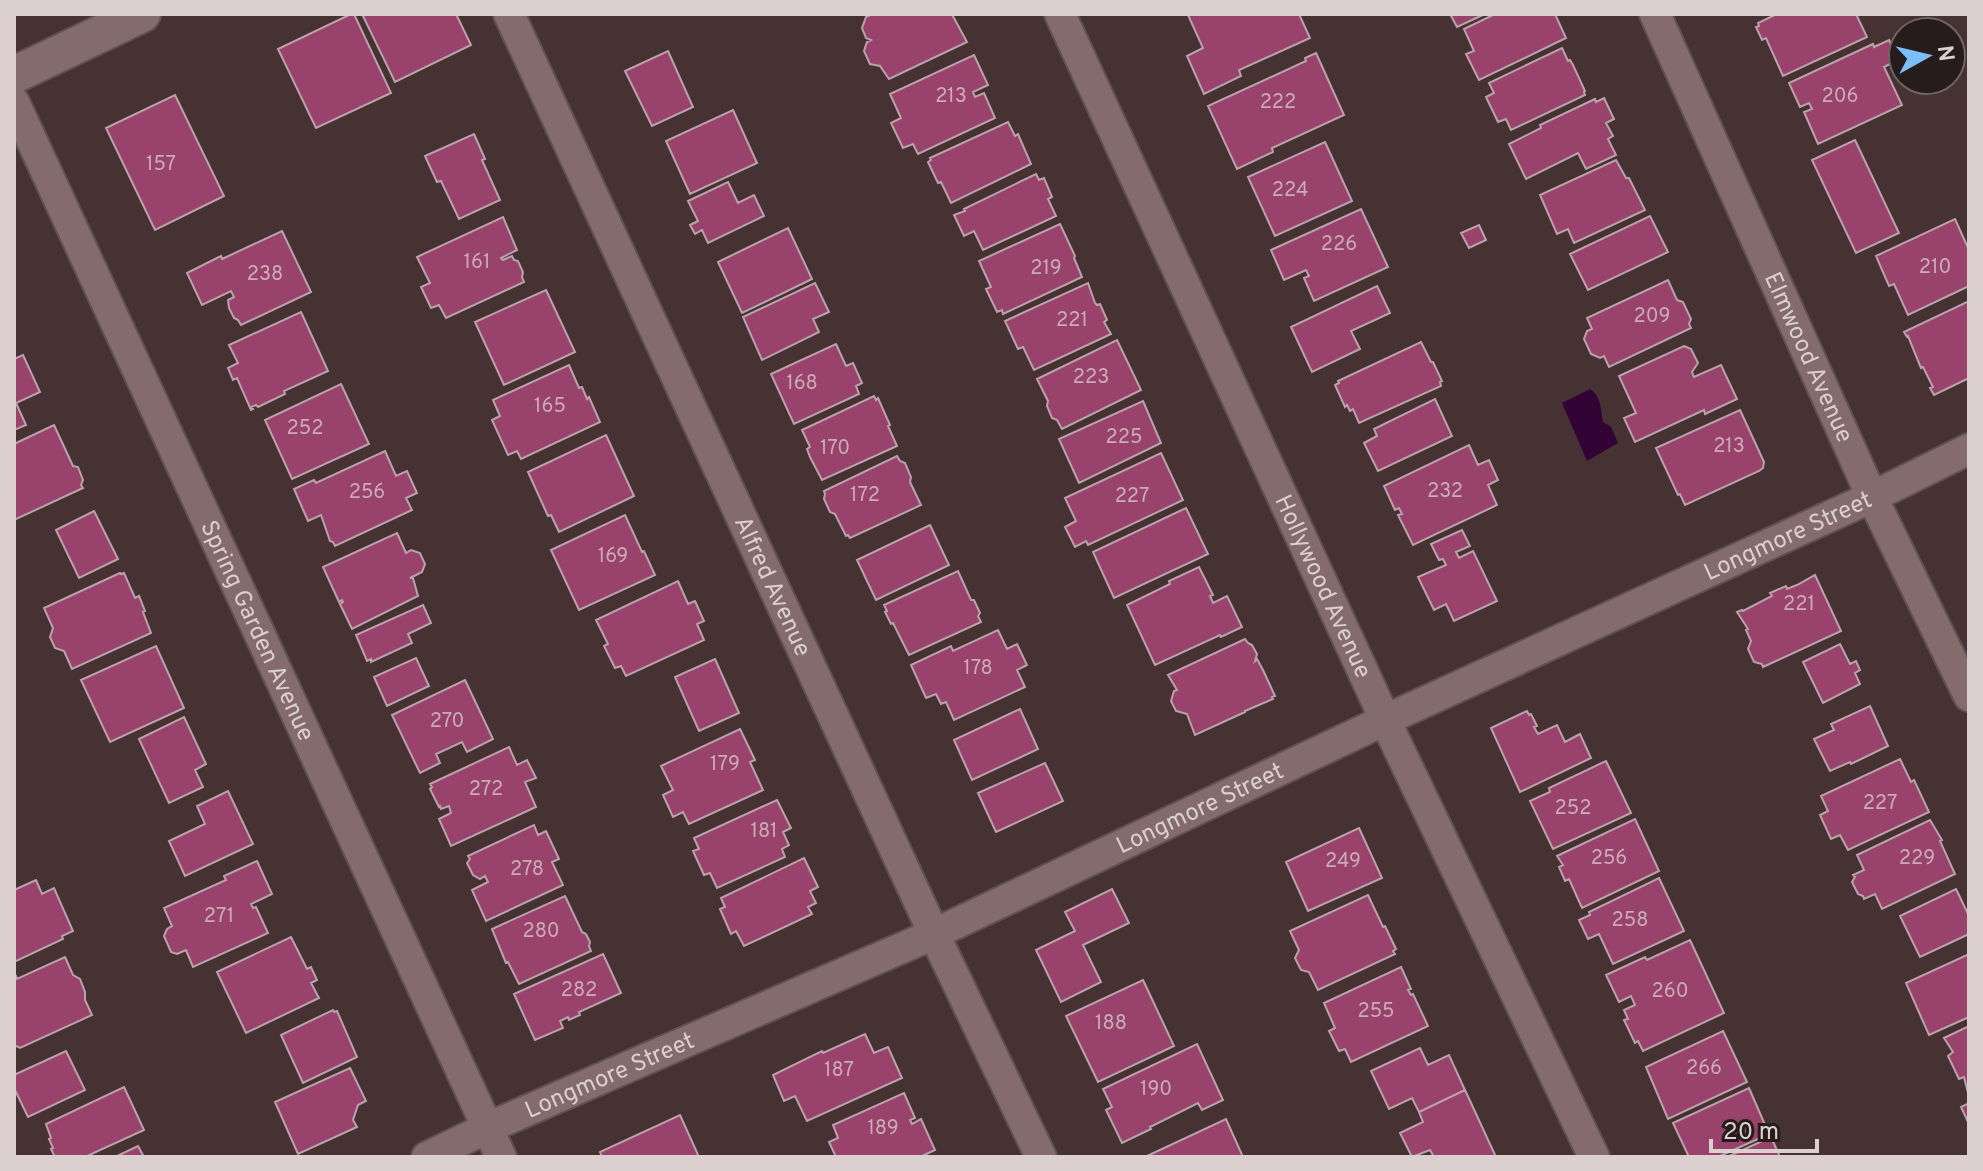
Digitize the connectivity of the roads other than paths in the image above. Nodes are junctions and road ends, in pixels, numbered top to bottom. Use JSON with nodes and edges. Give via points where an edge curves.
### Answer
{"nodes":[{"id":1,"x":142,"y":14,"type":"edge"},
{"id":2,"x":509,"y":14,"type":"edge"},
{"id":3,"x":1060,"y":14,"type":"edge"},
{"id":4,"x":1655,"y":14,"type":"edge"},
{"id":5,"x":14,"y":75,"type":"edge"},
{"id":6,"x":14,"y":102,"type":"edge"},
{"id":7,"x":1969,"y":449,"type":"edge"},
{"id":8,"x":1872,"y":497,"type":"junction"},
{"id":9,"x":1969,"y":696,"type":"edge"},
{"id":10,"x":1385,"y":720,"type":"junction"},
{"id":11,"x":934,"y":934,"type":"junction"},
{"id":12,"x":487,"y":1128,"type":"junction"},
{"id":13,"x":427,"y":1157,"type":"edge"},
{"id":14,"x":501,"y":1157,"type":"edge"},
{"id":15,"x":1041,"y":1157,"type":"edge"},
{"id":16,"x":1594,"y":1157,"type":"edge"}],
"edges":[{"from":1,"to":5,"type":"street"},
{"from":2,"to":11,"type":"street","name":"Alfred Avenue"},
{"from":3,"to":10,"type":"street","name":"Hollywood Avenue"},
{"from":4,"to":8,"type":"street","name":"Elmwood Avenue"},
{"from":6,"to":12,"type":"street","name":"Spring Garden Avenue"},
{"from":7,"to":8,"type":"street","name":"Longmore Street"},
{"from":8,"to":9,"type":"street","name":"Elmwood Avenue"},
{"from":8,"to":10,"type":"street","name":"Longmore Street"},
{"from":10,"to":11,"type":"street","name":"Longmore Street"},
{"from":10,"to":16,"type":"street","name":"Hollywood Avenue"},
{"from":11,"to":12,"type":"street","name":"Longmore Street"},
{"from":11,"to":15,"type":"street","name":"Alfred Avenue"},
{"from":12,"to":13,"type":"street","name":"Longmore Street"},
{"from":12,"to":14,"type":"street","name":"Spring Garden Avenue"}]}
